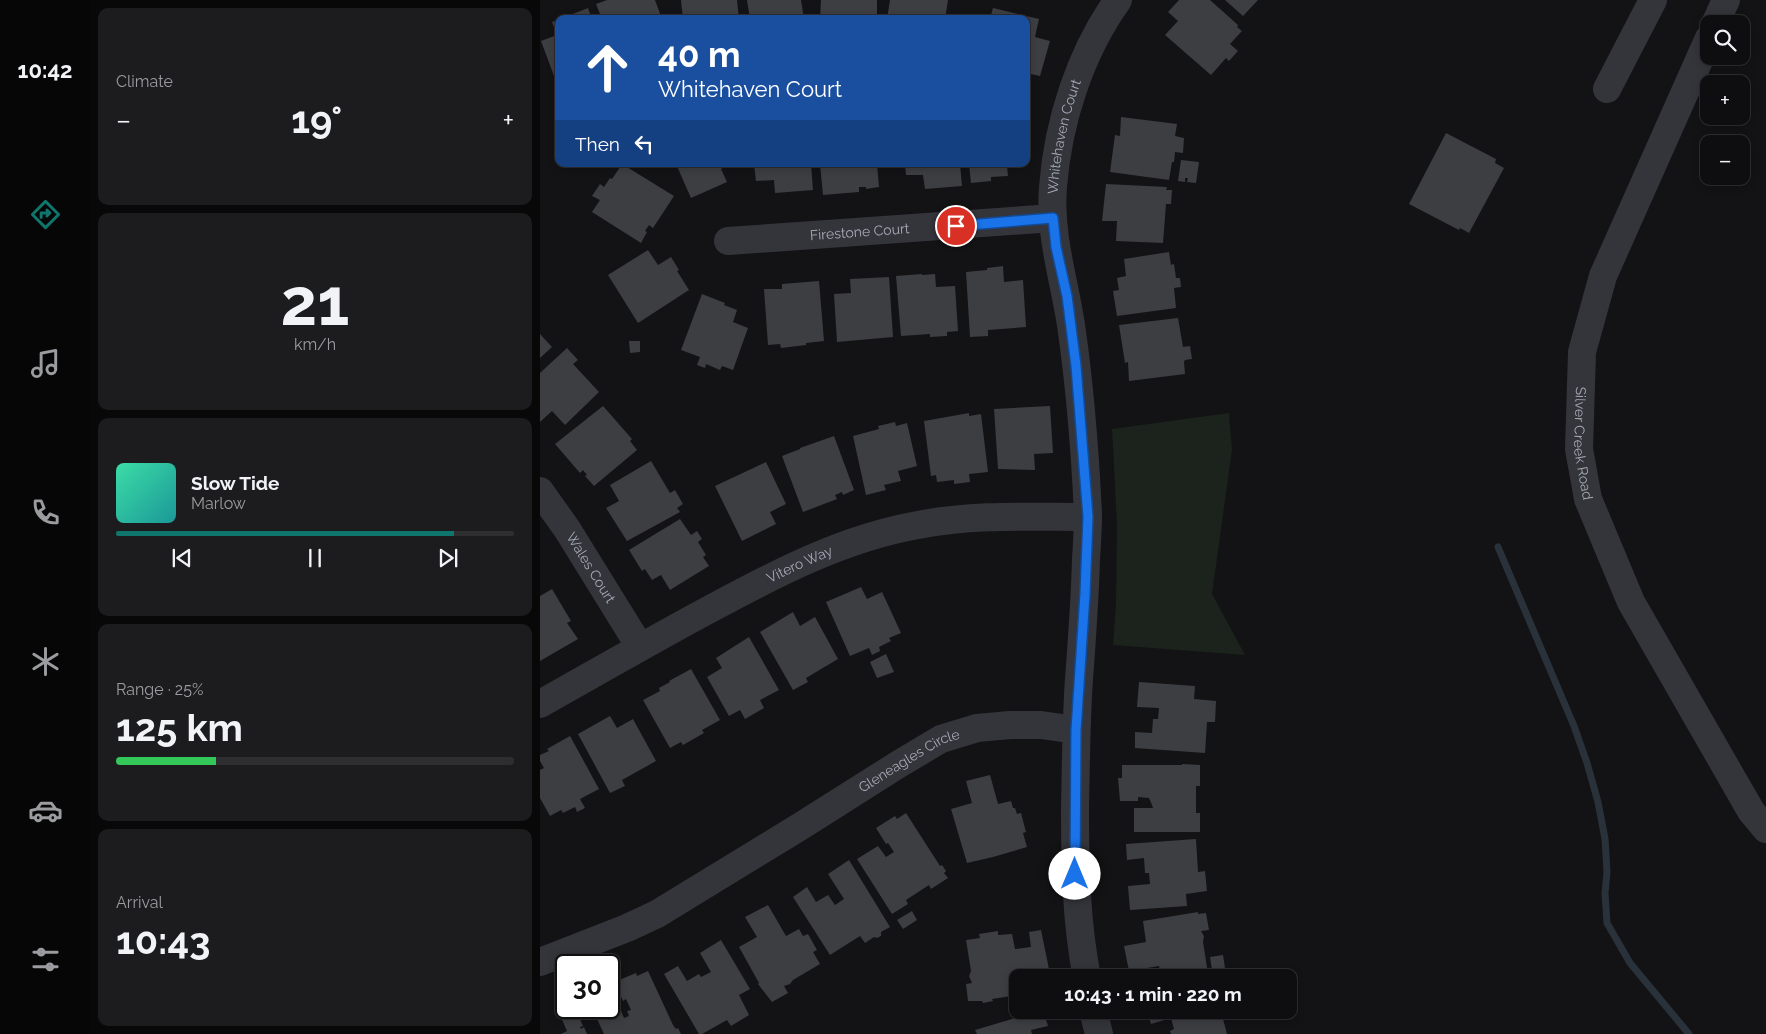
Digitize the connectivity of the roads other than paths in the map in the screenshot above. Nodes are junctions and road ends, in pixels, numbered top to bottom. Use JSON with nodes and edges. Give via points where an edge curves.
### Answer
{"nodes":[{"id":1,"x":1653,"y":0,"type":"edge"},
{"id":2,"x":1726,"y":0,"type":"edge"},
{"id":3,"x":1108,"y":3,"type":"edge"},
{"id":4,"x":1719,"y":15,"type":"edge"},
{"id":5,"x":1700,"y":58,"type":"edge"},
{"id":6,"x":1607,"y":89,"type":"dead end"},
{"id":7,"x":1053,"y":218,"type":"junction"},
{"id":8,"x":728,"y":241,"type":"dead end"},
{"id":9,"x":540,"y":491,"type":"edge"},
{"id":10,"x":1088,"y":517,"type":"junction"},
{"id":11,"x":640,"y":647,"type":"junction"},
{"id":12,"x":540,"y":704,"type":"edge"},
{"id":13,"x":1076,"y":730,"type":"junction"},
{"id":14,"x":1766,"y":829,"type":"edge"},
{"id":15,"x":540,"y":962,"type":"edge"},
{"id":16,"x":1085,"y":969,"type":"edge"},
{"id":17,"x":1095,"y":1019,"type":"edge"},
{"id":18,"x":1099,"y":1034,"type":"edge"}],
"edges":[{"from":1,"to":6,"type":"street"},
{"from":2,"to":4,"type":"street"},
{"from":3,"to":7,"type":"street","name":"Whitehaven Court","via":[[1067,113],[1056,164]]},
{"from":5,"to":14,"type":"street","name":"Silver Creek Road","via":[[1603,276],[1582,352],[1579,449],[1588,499],[1631,602],[1751,811]]},
{"from":7,"to":8,"type":"street","name":"Firestone Court"},
{"from":7,"to":10,"type":"street","name":"Whitehaven Court","via":[[1077,372]]},
{"from":9,"to":11,"type":"street","name":"Wales Court"},
{"from":10,"to":11,"type":"street","name":"Vitero Way","via":[[954,520],[917,525],[859,540],[758,583]]},
{"from":10,"to":13,"type":"street","name":"Whitehaven Court"},
{"from":11,"to":12,"type":"street","name":"Vitero Way"},
{"from":13,"to":15,"type":"street","name":"Gleneagles Circle","via":[[1026,724],[994,726],[966,730],[941,739],[657,914]]},
{"from":13,"to":16,"type":"street","via":[[1075,884]]},
{"from":17,"to":18,"type":"street"}]}
